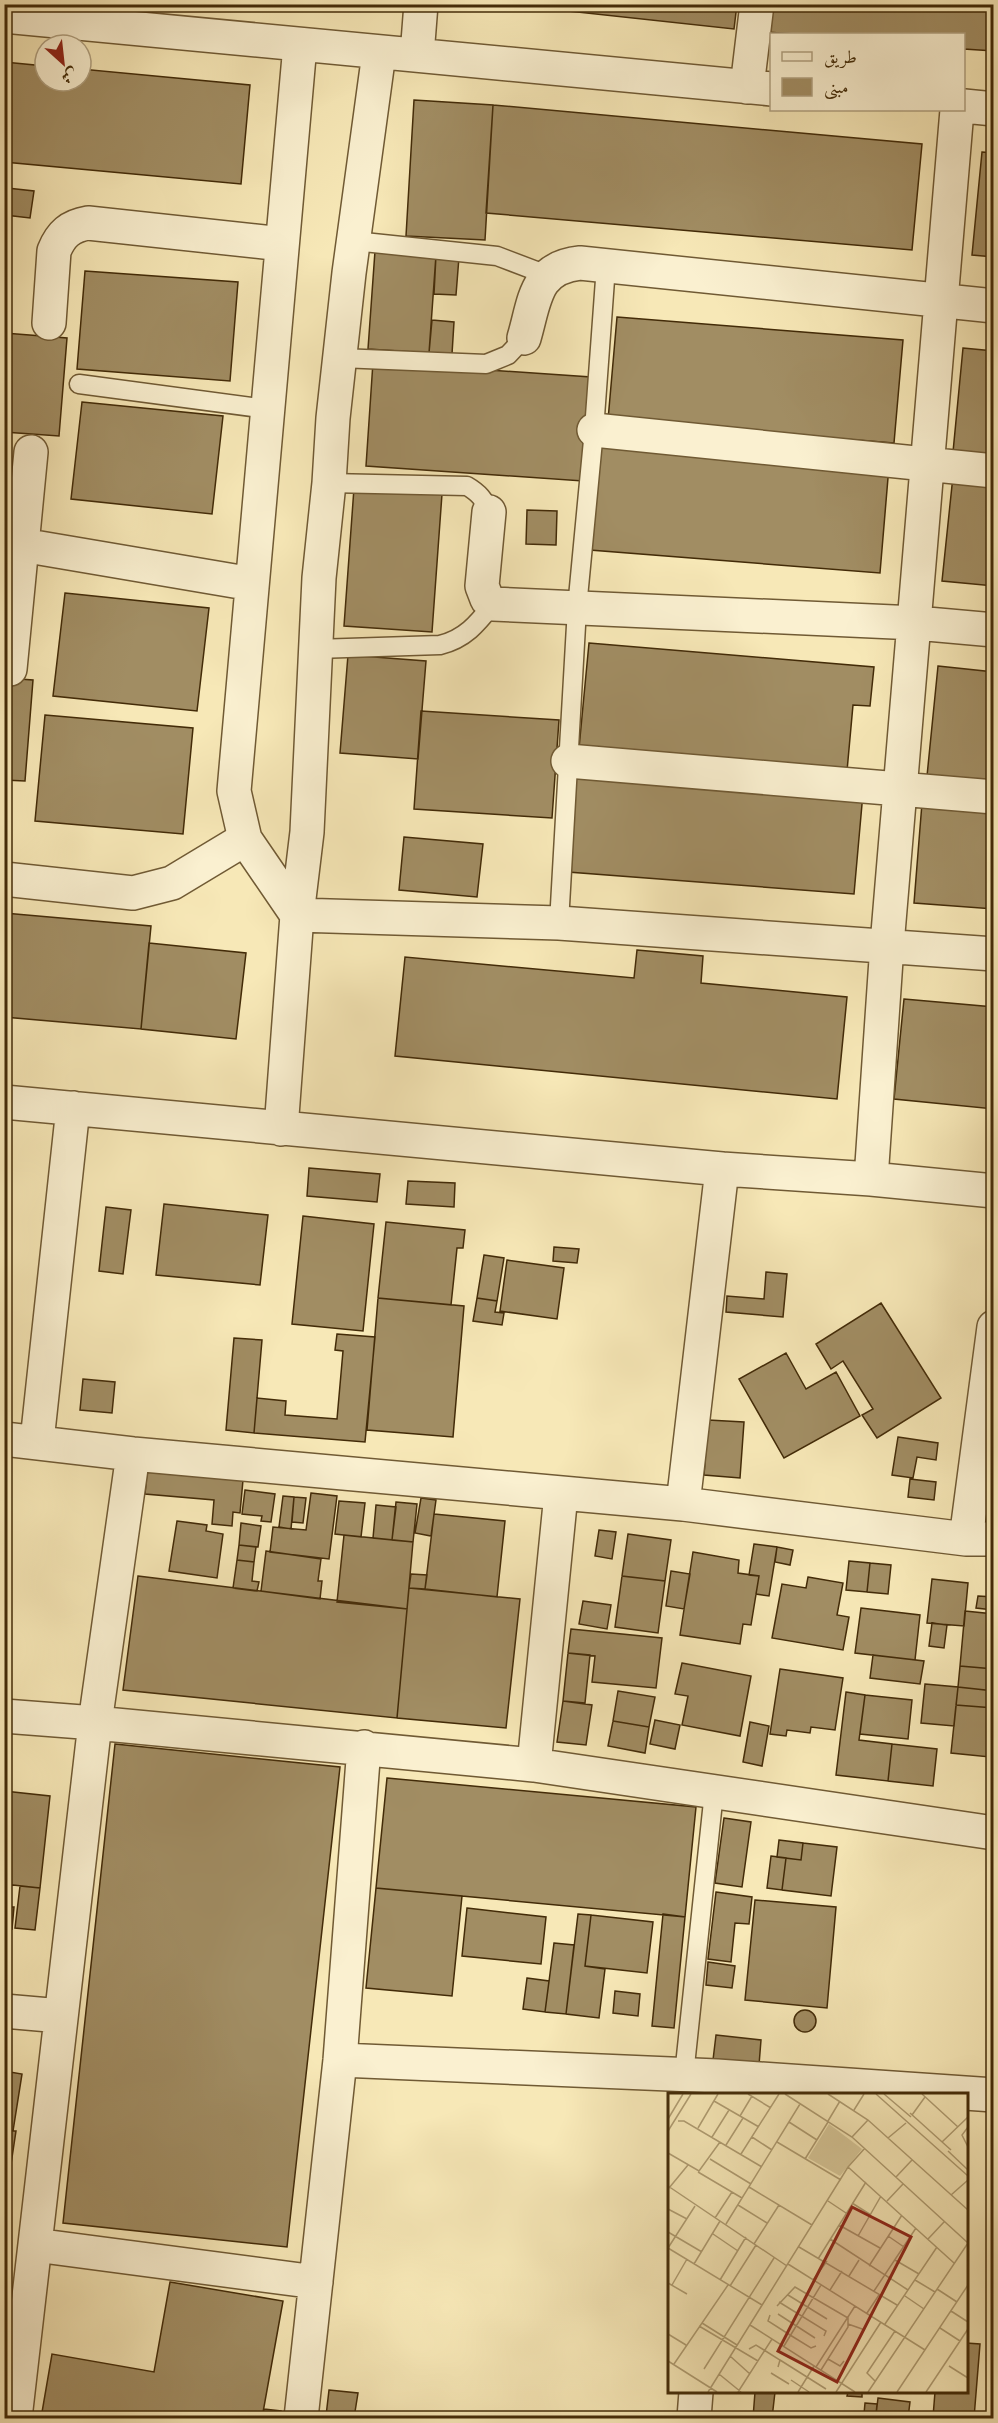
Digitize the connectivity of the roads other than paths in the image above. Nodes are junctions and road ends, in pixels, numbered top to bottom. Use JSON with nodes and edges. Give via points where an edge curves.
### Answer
{"nodes":[{"id":1,"x":421,"y":4,"type":"edge"},
{"id":2,"x":757,"y":4,"type":"edge"},
{"id":3,"x":4,"y":16,"type":"edge"},
{"id":4,"x":300,"y":45,"type":"junction"},
{"id":5,"x":380,"y":53,"type":"junction"},
{"id":6,"x":417,"y":55,"type":"junction"},
{"id":7,"x":759,"y":88,"type":"edge"},
{"id":8,"x":965,"y":106,"type":"edge"},
{"id":9,"x":993,"y":109,"type":"edge"},
{"id":10,"x":957,"y":111,"type":"edge"},
{"id":11,"x":354,"y":241,"type":"junction"},
{"id":12,"x":282,"y":244,"type":"junction"},
{"id":13,"x":606,"y":266,"type":"junction"},
{"id":14,"x":547,"y":274,"type":"junction"},
{"id":15,"x":940,"y":300,"type":"junction"},
{"id":16,"x":993,"y":306,"type":"edge"},
{"id":17,"x":49,"y":323,"type":"dead end"},
{"id":18,"x":524,"y":338,"type":"joint"},
{"id":19,"x":340,"y":358,"type":"junction"},
{"id":20,"x":78,"y":384,"type":"dead end"},
{"id":21,"x":267,"y":409,"type":"junction"},
{"id":22,"x":594,"y":430,"type":"junction"},
{"id":23,"x":32,"y":452,"type":"dead end"},
{"id":24,"x":928,"y":464,"type":"junction"},
{"id":25,"x":993,"y":471,"type":"edge"},
{"id":26,"x":330,"y":483,"type":"junction"},
{"id":27,"x":489,"y":512,"type":"joint"},
{"id":28,"x":22,"y":545,"type":"junction"},
{"id":29,"x":252,"y":584,"type":"junction"},
{"id":30,"x":493,"y":604,"type":"junction"},
{"id":31,"x":577,"y":608,"type":"junction"},
{"id":32,"x":915,"y":623,"type":"junction"},
{"id":33,"x":993,"y":630,"type":"edge"},
{"id":34,"x":316,"y":649,"type":"junction"},
{"id":35,"x":10,"y":669,"type":"dead end"},
{"id":36,"x":568,"y":761,"type":"junction"},
{"id":37,"x":900,"y":790,"type":"junction"},
{"id":38,"x":993,"y":797,"type":"edge"},
{"id":39,"x":245,"y":839,"type":"junction"},
{"id":40,"x":4,"y":879,"type":"edge"},
{"id":41,"x":297,"y":915,"type":"junction"},
{"id":42,"x":559,"y":923,"type":"junction"},
{"id":43,"x":887,"y":945,"type":"junction"},
{"id":44,"x":993,"y":954,"type":"edge"},
{"id":45,"x":4,"y":1102,"type":"edge"},
{"id":46,"x":73,"y":1108,"type":"junction"},
{"id":47,"x":281,"y":1129,"type":"junction"},
{"id":48,"x":722,"y":1169,"type":"junction"},
{"id":49,"x":871,"y":1179,"type":"junction"},
{"id":50,"x":993,"y":1191,"type":"edge"},
{"id":51,"x":993,"y":1327,"type":"edge"},
{"id":52,"x":4,"y":1439,"type":"edge"},
{"id":53,"x":36,"y":1441,"type":"junction"},
{"id":54,"x":133,"y":1454,"type":"junction"},
{"id":55,"x":561,"y":1494,"type":"junction"},
{"id":56,"x":683,"y":1504,"type":"junction"},
{"id":57,"x":980,"y":1539,"type":"edge"},
{"id":58,"x":4,"y":1716,"type":"edge"},
{"id":59,"x":95,"y":1723,"type":"junction"},
{"id":60,"x":364,"y":1747,"type":"junction"},
{"id":61,"x":534,"y":1764,"type":"junction"},
{"id":62,"x":714,"y":1791,"type":"junction"},
{"id":63,"x":993,"y":1833,"type":"edge"},
{"id":64,"x":4,"y":2011,"type":"edge"},
{"id":65,"x":61,"y":2016,"type":"junction"},
{"id":66,"x":340,"y":2060,"type":"junction"},
{"id":67,"x":684,"y":2074,"type":"junction"},
{"id":68,"x":716,"y":2085,"type":"edge"},
{"id":69,"x":938,"y":2093,"type":"edge"},
{"id":70,"x":968,"y":2094,"type":"edge"},
{"id":71,"x":993,"y":2095,"type":"edge"},
{"id":72,"x":34,"y":2245,"type":"junction"},
{"id":73,"x":316,"y":2282,"type":"junction"},
{"id":74,"x":696,"y":2393,"type":"edge"},
{"id":75,"x":15,"y":2418,"type":"edge"},
{"id":76,"x":301,"y":2418,"type":"edge"},
{"id":77,"x":694,"y":2418,"type":"edge"}],
"edges":[{"from":1,"to":6,"type":"street"},
{"from":2,"to":7,"type":"street"},
{"from":3,"to":4,"type":"street"},
{"from":4,"to":5,"type":"street"},
{"from":4,"to":12,"type":"street"},
{"from":5,"to":6,"type":"street"},
{"from":5,"to":11,"type":"street"},
{"from":6,"to":7,"type":"street"},
{"from":8,"to":9,"type":"street"},
{"from":10,"to":15,"type":"street"},
{"from":11,"to":14,"type":"lane","via":[[497,256]]},
{"from":11,"to":19,"type":"street"},
{"from":12,"to":17,"type":"street","via":[[88,223],[76,225],[59,239],[54,251]]},
{"from":12,"to":21,"type":"street"},
{"from":13,"to":14,"type":"street","via":[[562,265]]},
{"from":13,"to":15,"type":"street"},
{"from":13,"to":22,"type":"lane"},
{"from":14,"to":18,"type":"street","via":[[537,288]]},
{"from":15,"to":16,"type":"street"},
{"from":15,"to":24,"type":"street"},
{"from":18,"to":19,"type":"lane","via":[[508,355],[486,364]]},
{"from":19,"to":26,"type":"street"},
{"from":20,"to":21,"type":"lane"},
{"from":21,"to":29,"type":"street"},
{"from":22,"to":24,"type":"street"},
{"from":22,"to":31,"type":"lane"},
{"from":23,"to":28,"type":"street"},
{"from":24,"to":25,"type":"street"},
{"from":24,"to":32,"type":"street"},
{"from":26,"to":27,"type":"lane","via":[[467,486],[478,492]]},
{"from":26,"to":34,"type":"street"},
{"from":27,"to":30,"type":"street","via":[[482,586],[486,599]]},
{"from":28,"to":29,"type":"street"},
{"from":28,"to":35,"type":"street"},
{"from":29,"to":39,"type":"street","via":[[234,791]]},
{"from":30,"to":31,"type":"street"},
{"from":30,"to":34,"type":"lane","via":[[454,642]]},
{"from":31,"to":32,"type":"street"},
{"from":31,"to":36,"type":"lane"},
{"from":32,"to":33,"type":"street"},
{"from":32,"to":37,"type":"street"},
{"from":34,"to":41,"type":"street","via":[[306,832]]},
{"from":36,"to":37,"type":"street"},
{"from":36,"to":42,"type":"lane"},
{"from":37,"to":38,"type":"street"},
{"from":37,"to":43,"type":"street"},
{"from":39,"to":40,"type":"street","via":[[172,883],[133,893]]},
{"from":39,"to":41,"type":"street"},
{"from":41,"to":42,"type":"street"},
{"from":41,"to":47,"type":"street"},
{"from":42,"to":43,"type":"street"},
{"from":43,"to":44,"type":"street"},
{"from":43,"to":49,"type":"street"},
{"from":45,"to":46,"type":"street"},
{"from":46,"to":47,"type":"street"},
{"from":46,"to":53,"type":"street"},
{"from":47,"to":48,"type":"street"},
{"from":48,"to":49,"type":"street"},
{"from":48,"to":56,"type":"street"},
{"from":49,"to":50,"type":"street"},
{"from":51,"to":57,"type":"street"},
{"from":52,"to":53,"type":"street"},
{"from":53,"to":54,"type":"street"},
{"from":54,"to":55,"type":"street"},
{"from":54,"to":59,"type":"street"},
{"from":55,"to":56,"type":"street"},
{"from":55,"to":61,"type":"street"},
{"from":56,"to":57,"type":"street"},
{"from":58,"to":59,"type":"street"},
{"from":59,"to":60,"type":"street"},
{"from":59,"to":65,"type":"street"},
{"from":60,"to":61,"type":"street"},
{"from":60,"to":66,"type":"street"},
{"from":61,"to":62,"type":"street"},
{"from":62,"to":63,"type":"street"},
{"from":62,"to":67,"type":"lane"},
{"from":64,"to":65,"type":"street"},
{"from":65,"to":72,"type":"street"},
{"from":66,"to":67,"type":"street"},
{"from":66,"to":73,"type":"street"},
{"from":67,"to":68,"type":"street"},
{"from":68,"to":69,"type":"street"},
{"from":70,"to":71,"type":"street"},
{"from":72,"to":73,"type":"street"},
{"from":72,"to":75,"type":"street"},
{"from":73,"to":76,"type":"street"},
{"from":74,"to":77,"type":"street"}]}
